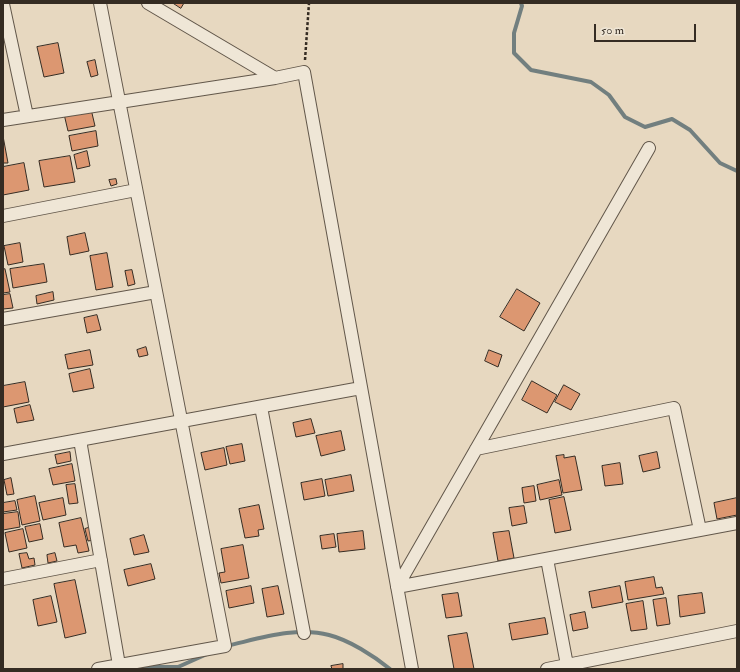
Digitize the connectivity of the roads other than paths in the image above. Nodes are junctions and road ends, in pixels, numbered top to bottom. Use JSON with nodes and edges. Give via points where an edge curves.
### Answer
{"nodes":[{"id":1,"x":100,"y":3,"type":"edge"},
{"id":2,"x":148,"y":3,"type":"edge"},
{"id":3,"x":3,"y":4,"type":"edge"},
{"id":4,"x":275,"y":78,"type":"junction"},
{"id":5,"x":119,"y":102,"type":"junction"},
{"id":6,"x":27,"y":116,"type":"junction"},
{"id":7,"x":3,"y":120,"type":"edge"},
{"id":8,"x":649,"y":148,"type":"dead end"},
{"id":9,"x":136,"y":190,"type":"junction"},
{"id":10,"x":3,"y":216,"type":"edge"},
{"id":11,"x":156,"y":292,"type":"junction"},
{"id":12,"x":3,"y":319,"type":"edge"},
{"id":13,"x":361,"y":388,"type":"junction"},
{"id":14,"x":260,"y":407,"type":"junction"},
{"id":15,"x":181,"y":422,"type":"junction"},
{"id":16,"x":80,"y":440,"type":"junction"},
{"id":17,"x":476,"y":449,"type":"junction"},
{"id":18,"x":3,"y":454,"type":"edge"},
{"id":19,"x":737,"y":523,"type":"edge"},
{"id":20,"x":700,"y":530,"type":"junction"},
{"id":21,"x":547,"y":559,"type":"junction"},
{"id":22,"x":101,"y":560,"type":"junction"},
{"id":23,"x":3,"y":579,"type":"edge"},
{"id":24,"x":397,"y":587,"type":"junction"},
{"id":25,"x":737,"y":631,"type":"edge"},
{"id":26,"x":304,"y":633,"type":"dead end"},
{"id":27,"x":119,"y":665,"type":"junction"},
{"id":28,"x":567,"y":665,"type":"junction"},
{"id":29,"x":98,"y":669,"type":"edge"},
{"id":30,"x":412,"y":669,"type":"edge"},
{"id":31,"x":547,"y":669,"type":"edge"}],
"edges":[{"from":1,"to":5,"type":"street"},
{"from":2,"to":4,"type":"street"},
{"from":3,"to":6,"type":"street"},
{"from":4,"to":5,"type":"street"},
{"from":4,"to":13,"type":"street","via":[[304,72]]},
{"from":5,"to":6,"type":"street"},
{"from":5,"to":9,"type":"street"},
{"from":6,"to":7,"type":"street"},
{"from":8,"to":17,"type":"street"},
{"from":9,"to":10,"type":"street"},
{"from":9,"to":11,"type":"street"},
{"from":11,"to":12,"type":"street"},
{"from":11,"to":15,"type":"street"},
{"from":13,"to":14,"type":"street"},
{"from":13,"to":24,"type":"street"},
{"from":14,"to":15,"type":"street"},
{"from":14,"to":26,"type":"street"},
{"from":15,"to":16,"type":"street"},
{"from":15,"to":27,"type":"street","via":[[225,646]]},
{"from":16,"to":18,"type":"street"},
{"from":16,"to":22,"type":"street"},
{"from":17,"to":20,"type":"street","via":[[674,408]]},
{"from":17,"to":24,"type":"street"},
{"from":19,"to":20,"type":"street"},
{"from":20,"to":21,"type":"street"},
{"from":21,"to":24,"type":"street"},
{"from":21,"to":28,"type":"street"},
{"from":22,"to":23,"type":"street"},
{"from":22,"to":27,"type":"street"},
{"from":24,"to":30,"type":"street"},
{"from":25,"to":28,"type":"street"},
{"from":27,"to":29,"type":"street"},
{"from":28,"to":31,"type":"street"}]}
